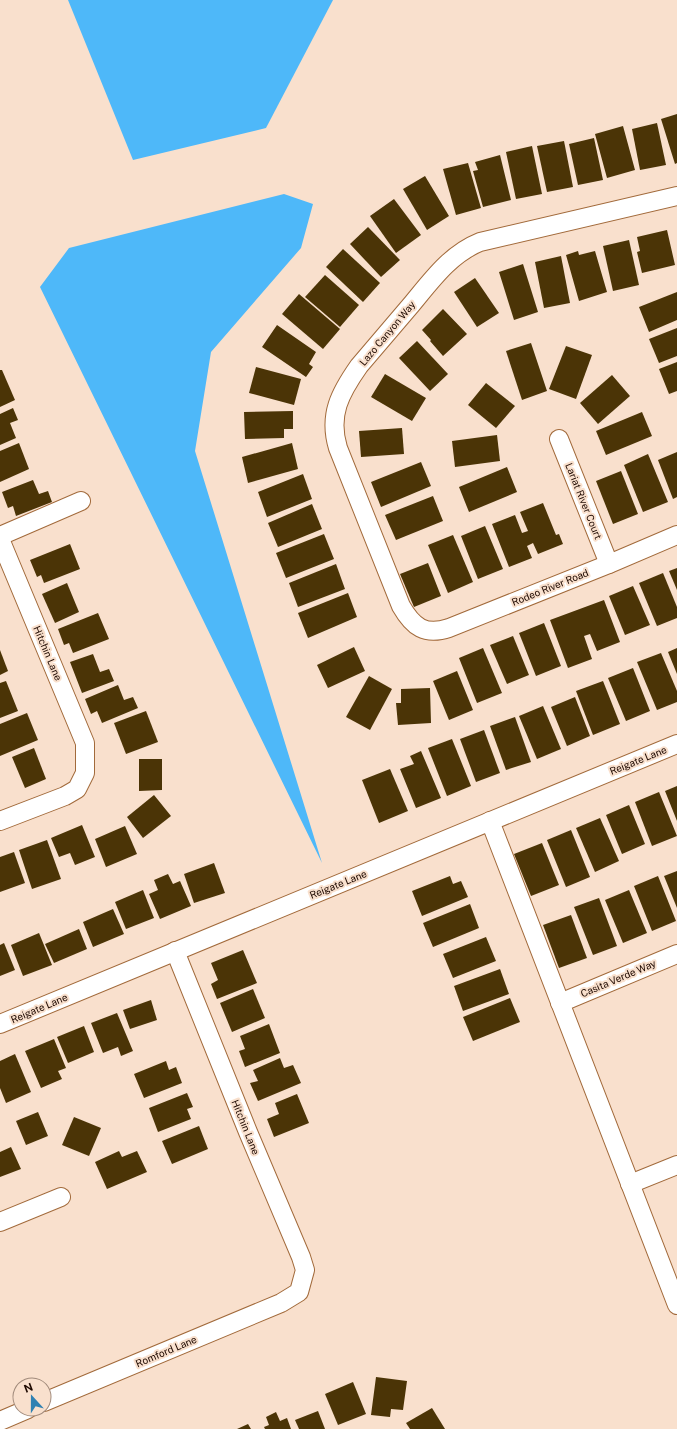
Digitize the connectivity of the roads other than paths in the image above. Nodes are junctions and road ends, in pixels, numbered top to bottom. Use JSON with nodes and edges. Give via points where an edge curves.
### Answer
{"nodes":[{"id":1,"x":677,"y":196,"type":"edge"},
{"id":2,"x":559,"y":439,"type":"dead end"},
{"id":3,"x":81,"y":501,"type":"dead end"},
{"id":4,"x":677,"y":535,"type":"edge"},
{"id":5,"x":0,"y":537,"type":"edge"},
{"id":6,"x":609,"y":564,"type":"junction"},
{"id":7,"x":422,"y":629,"type":"joint"},
{"id":8,"x":677,"y":744,"type":"edge"},
{"id":9,"x":0,"y":821,"type":"edge"},
{"id":10,"x":490,"y":822,"type":"junction"},
{"id":11,"x":175,"y":951,"type":"junction"},
{"id":12,"x":677,"y":954,"type":"edge"},
{"id":13,"x":560,"y":1003,"type":"junction"},
{"id":14,"x":0,"y":1024,"type":"edge"},
{"id":15,"x":677,"y":1164,"type":"edge"},
{"id":16,"x":630,"y":1184,"type":"junction"},
{"id":17,"x":61,"y":1197,"type":"dead end"},
{"id":18,"x":0,"y":1222,"type":"edge"},
{"id":19,"x":288,"y":1299,"type":"joint"},
{"id":20,"x":677,"y":1304,"type":"edge"},
{"id":21,"x":52,"y":1399,"type":"edge"},
{"id":22,"x":12,"y":1415,"type":"edge"},
{"id":23,"x":0,"y":1420,"type":"edge"}],
"edges":[{"from":1,"to":7,"type":"street","name":"Lazo Canyon Way","via":[[470,246],[439,272],[348,382],[340,396],[334,421],[334,436],[401,606],[413,623]]},
{"from":2,"to":6,"type":"street","name":"Lariat River Court"},
{"from":3,"to":5,"type":"street"},
{"from":4,"to":6,"type":"street","name":"Rodeo River Road"},
{"from":5,"to":9,"type":"street","name":"Hitchin Lane","via":[[85,743],[85,773],[78,789]]},
{"from":6,"to":7,"type":"street","name":"Rodeo River Road","via":[[449,628],[430,632]]},
{"from":8,"to":10,"type":"street","name":"Reigate Lane"},
{"from":10,"to":11,"type":"street","name":"Reigate Lane"},
{"from":10,"to":13,"type":"street"},
{"from":11,"to":14,"type":"street","name":"Reigate Lane"},
{"from":11,"to":19,"type":"street","name":"Hitchin Lane","via":[[302,1257],[304,1270],[299,1292]]},
{"from":12,"to":13,"type":"street","name":"Casita Verde Way"},
{"from":13,"to":16,"type":"street"},
{"from":15,"to":16,"type":"street"},
{"from":16,"to":20,"type":"street"},
{"from":17,"to":18,"type":"street"},
{"from":19,"to":21,"type":"street","name":"Romford Lane"},
{"from":22,"to":23,"type":"street"}]}
